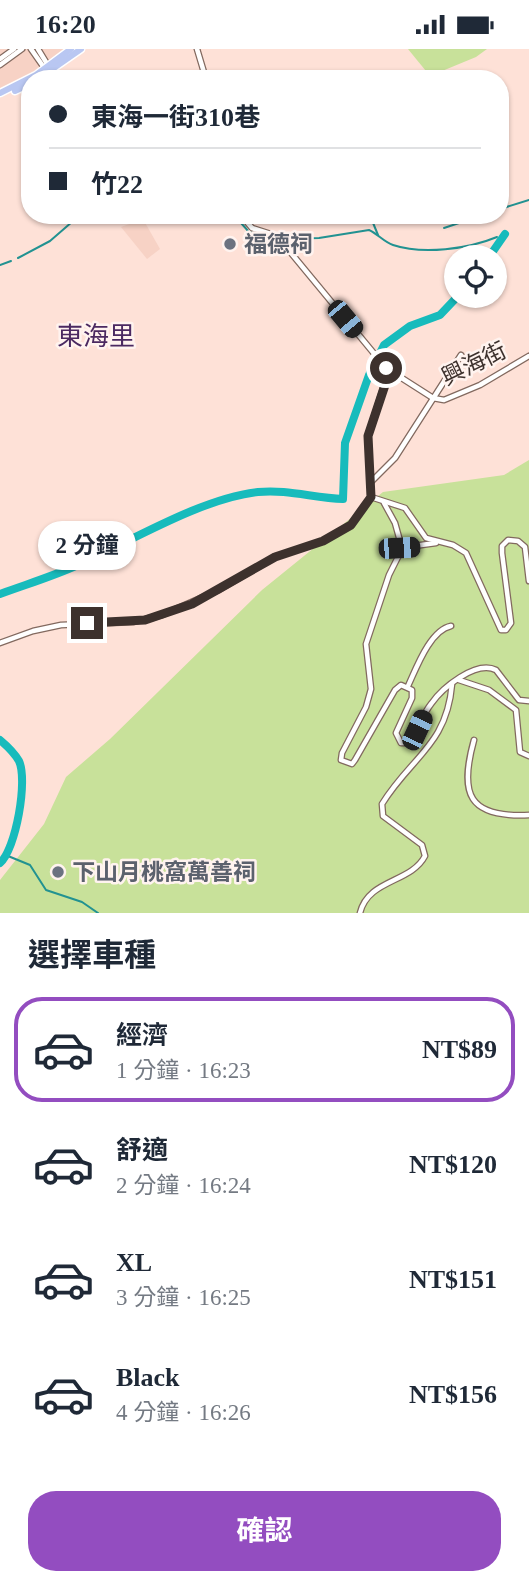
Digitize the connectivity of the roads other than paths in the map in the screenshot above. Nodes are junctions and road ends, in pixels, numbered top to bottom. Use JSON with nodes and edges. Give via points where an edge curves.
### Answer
{"nodes":[{"id":1,"x":14,"y":49,"type":"edge"},
{"id":2,"x":22,"y":49,"type":"edge"},
{"id":3,"x":31,"y":49,"type":"edge"},
{"id":4,"x":38,"y":49,"type":"edge"},
{"id":5,"x":71,"y":49,"type":"edge"},
{"id":6,"x":81,"y":49,"type":"edge"},
{"id":7,"x":197,"y":49,"type":"edge"},
{"id":8,"x":0,"y":59,"type":"edge"},
{"id":9,"x":0,"y":65,"type":"edge"},
{"id":10,"x":47,"y":68,"type":"junction"},
{"id":11,"x":44,"y":70,"type":"edge"},
{"id":12,"x":203,"y":70,"type":"edge"},
{"id":13,"x":21,"y":83,"type":"edge"},
{"id":14,"x":21,"y":87,"type":"edge"},
{"id":15,"x":0,"y":95,"type":"edge"},
{"id":16,"x":248,"y":224,"type":"edge"},
{"id":17,"x":461,"y":355,"type":"dead end"},
{"id":18,"x":529,"y":356,"type":"edge"},
{"id":19,"x":386,"y":368,"type":"junction"},
{"id":20,"x":433,"y":398,"type":"junction"},
{"id":21,"x":371,"y":482,"type":"junction"},
{"id":22,"x":371,"y":497,"type":"junction"},
{"id":23,"x":384,"y":503,"type":"junction"},
{"id":24,"x":436,"y":543,"type":"junction"},
{"id":25,"x":399,"y":548,"type":"junction"},
{"id":26,"x":529,"y":581,"type":"edge"},
{"id":27,"x":451,"y":626,"type":"dead end"},
{"id":28,"x":0,"y":643,"type":"edge"},
{"id":29,"x":459,"y":680,"type":"junction"},
{"id":30,"x":452,"y":684,"type":"junction"},
{"id":31,"x":408,"y":686,"type":"junction"},
{"id":32,"x":529,"y":701,"type":"edge"},
{"id":33,"x":474,"y":740,"type":"dead end"},
{"id":34,"x":529,"y":756,"type":"edge"},
{"id":35,"x":529,"y":815,"type":"edge"},
{"id":36,"x":360,"y":913,"type":"edge"}],
"edges":[{"from":1,"to":8,"type":"street"},
{"from":2,"to":9,"type":"street"},
{"from":3,"to":10,"type":"street"},
{"from":4,"to":10,"type":"street"},
{"from":5,"to":10,"type":"main road"},
{"from":6,"to":10,"type":"main road"},
{"from":7,"to":12,"type":"street"},
{"from":10,"to":11,"type":"main road"},
{"from":13,"to":15,"type":"main road"},
{"from":14,"to":15,"type":"main road"},
{"from":16,"to":19,"type":"street","via":[[279,239]]},
{"from":17,"to":20,"type":"street"},
{"from":18,"to":20,"type":"street","name":"興海街","via":[[480,385],[444,400]]},
{"from":19,"to":20,"type":"street"},
{"from":19,"to":21,"type":"street","via":[[386,382],[368,436]]},
{"from":20,"to":21,"type":"street","via":[[395,459]]},
{"from":21,"to":22,"type":"street"},
{"from":22,"to":23,"type":"street"},
{"from":22,"to":28,"type":"street","via":[[339,534],[275,557],[192,604],[145,620],[61,625]]},
{"from":23,"to":24,"type":"street","via":[[405,508],[426,538]]},
{"from":23,"to":25,"type":"street","via":[[395,523]]},
{"from":24,"to":25,"type":"street"},
{"from":24,"to":26,"type":"street","via":[[466,553],[501,630],[511,622],[504,542],[518,541],[525,547]]},
{"from":25,"to":31,"type":"street","via":[[369,631],[371,689],[342,753],[345,764],[355,760],[395,690]]},
{"from":27,"to":31,"type":"street","via":[[431,642]]},
{"from":29,"to":30,"type":"street"},
{"from":29,"to":32,"type":"street","via":[[491,667],[519,700]]},
{"from":29,"to":34,"type":"street","via":[[489,690],[516,710],[520,752]]},
{"from":30,"to":31,"type":"street","via":[[431,704],[412,738],[401,743],[397,733],[412,698]]},
{"from":30,"to":36,"type":"street","via":[[450,705],[430,748],[382,804],[383,816],[422,845],[425,856],[418,865],[374,890]]},
{"from":33,"to":35,"type":"street","via":[[465,778],[470,794],[483,809],[505,816]]}]}
